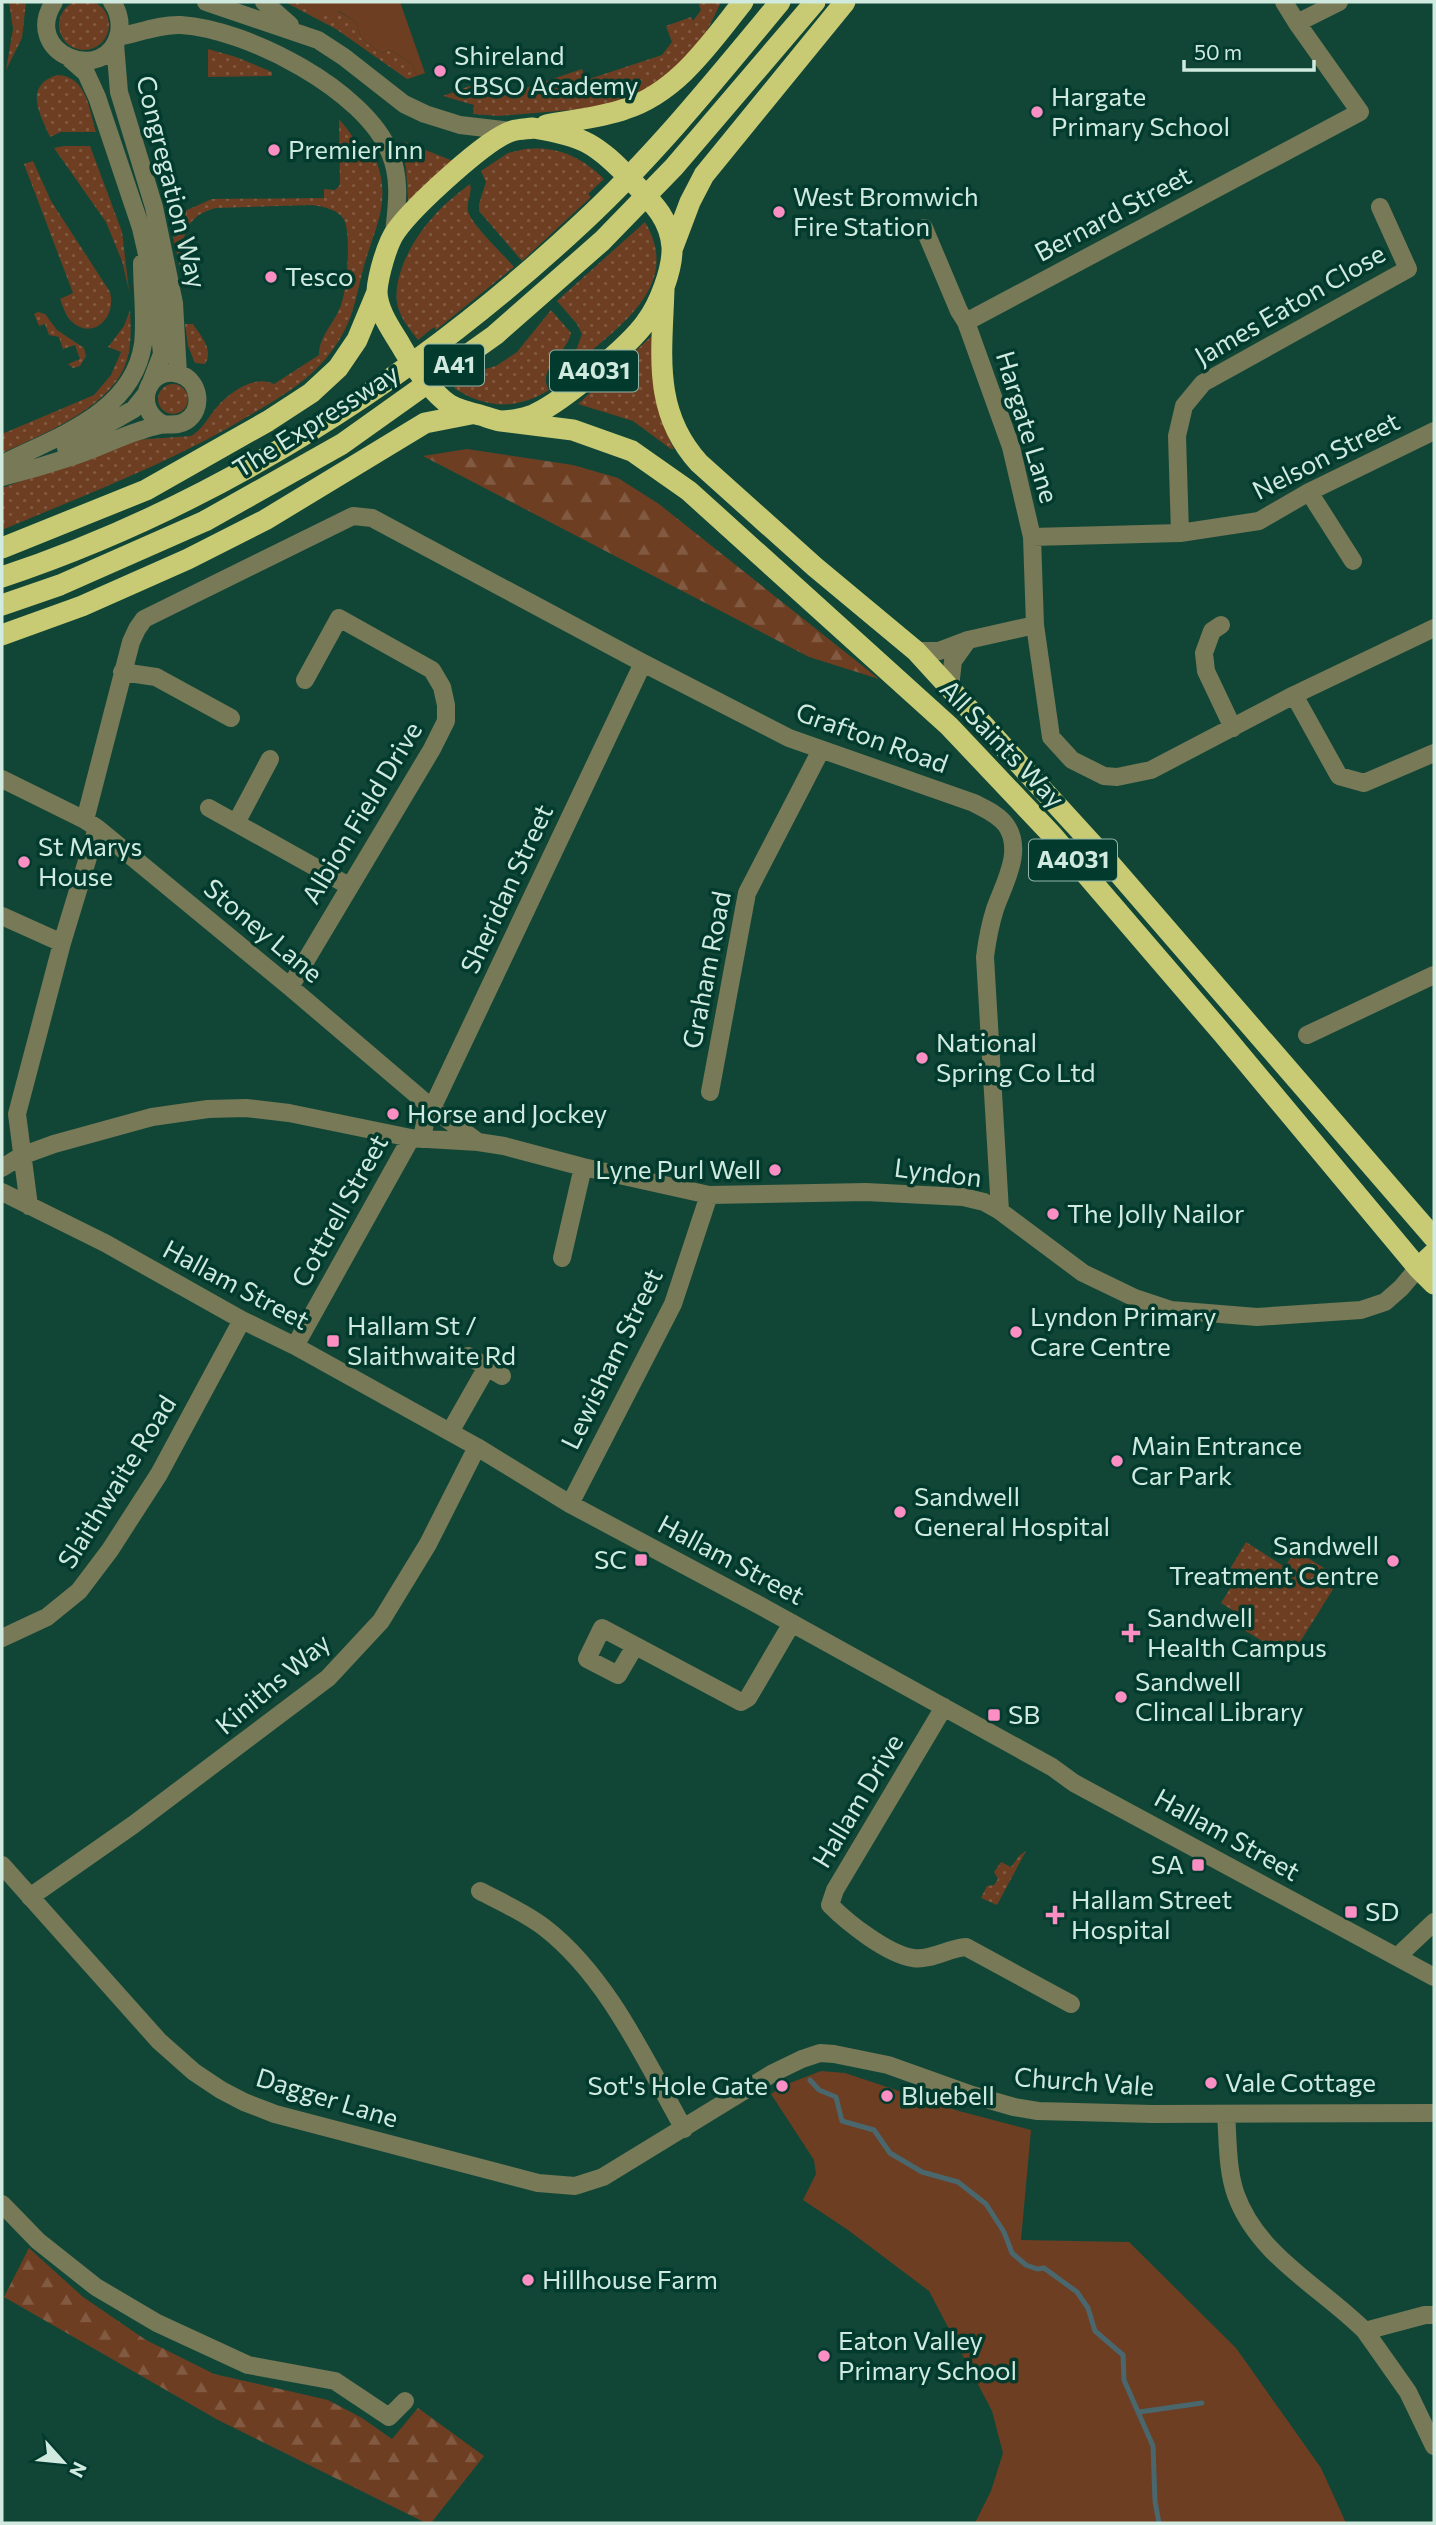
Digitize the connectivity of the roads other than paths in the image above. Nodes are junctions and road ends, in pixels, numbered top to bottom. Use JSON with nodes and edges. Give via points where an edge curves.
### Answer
{"nodes":[{"id":1,"x":113,"y":2,"type":"edge"},
{"id":2,"x":206,"y":2,"type":"edge"},
{"id":3,"x":264,"y":2,"type":"edge"},
{"id":4,"x":743,"y":2,"type":"edge"},
{"id":5,"x":780,"y":2,"type":"edge"},
{"id":6,"x":815,"y":2,"type":"edge"},
{"id":7,"x":845,"y":2,"type":"edge"},
{"id":8,"x":1284,"y":2,"type":"edge"},
{"id":9,"x":1339,"y":2,"type":"edge"},
{"id":10,"x":52,"y":3,"type":"edge"},
{"id":11,"x":1298,"y":26,"type":"junction"},
{"id":12,"x":303,"y":34,"type":"junction"},
{"id":13,"x":116,"y":40,"type":"junction"},
{"id":14,"x":70,"y":59,"type":"junction"},
{"id":15,"x":533,"y":128,"type":"junction"},
{"id":16,"x":511,"y":131,"type":"junction"},
{"id":17,"x":1380,"y":207,"type":"dead end"},
{"id":18,"x":141,"y":228,"type":"junction"},
{"id":19,"x":924,"y":228,"type":"dead end"},
{"id":20,"x":394,"y":233,"type":"junction"},
{"id":21,"x":673,"y":249,"type":"junction"},
{"id":22,"x":664,"y":289,"type":"junction"},
{"id":23,"x":377,"y":292,"type":"junction"},
{"id":24,"x":966,"y":322,"type":"junction"},
{"id":25,"x":178,"y":374,"type":"junction"},
{"id":26,"x":148,"y":389,"type":"junction"},
{"id":27,"x":473,"y":413,"type":"junction"},
{"id":28,"x":501,"y":421,"type":"junction"},
{"id":29,"x":163,"y":424,"type":"junction"},
{"id":30,"x":1434,"y":430,"type":"edge"},
{"id":31,"x":7,"y":472,"type":"edge"},
{"id":32,"x":1309,"y":492,"type":"junction"},
{"id":33,"x":1180,"y":533,"type":"junction"},
{"id":34,"x":1032,"y":537,"type":"junction"},
{"id":35,"x":2,"y":548,"type":"edge"},
{"id":36,"x":1353,"y":561,"type":"dead end"},
{"id":37,"x":2,"y":577,"type":"edge"},
{"id":38,"x":2,"y":605,"type":"edge"},
{"id":39,"x":1035,"y":625,"type":"junction"},
{"id":40,"x":1221,"y":625,"type":"dead end"},
{"id":41,"x":1434,"y":628,"type":"edge"},
{"id":42,"x":2,"y":635,"type":"edge"},
{"id":43,"x":968,"y":640,"type":"junction"},
{"id":44,"x":916,"y":652,"type":"junction"},
{"id":45,"x":643,"y":663,"type":"junction"},
{"id":46,"x":122,"y":672,"type":"junction"},
{"id":47,"x":305,"y":680,"type":"dead end"},
{"id":48,"x":950,"y":687,"type":"junction"},
{"id":49,"x":1294,"y":695,"type":"junction"},
{"id":50,"x":222,"y":720,"type":"dead end"},
{"id":51,"x":1233,"y":728,"type":"junction"},
{"id":52,"x":821,"y":750,"type":"junction"},
{"id":53,"x":1434,"y":753,"type":"edge"},
{"id":54,"x":270,"y":759,"type":"dead end"},
{"id":55,"x":2,"y":779,"type":"edge"},
{"id":56,"x":209,"y":808,"type":"dead end"},
{"id":57,"x":236,"y":822,"type":"junction"},
{"id":58,"x":91,"y":824,"type":"junction"},
{"id":59,"x":349,"y":886,"type":"junction"},
{"id":60,"x":2,"y":916,"type":"edge"},
{"id":61,"x":62,"y":943,"type":"junction"},
{"id":62,"x":1434,"y":975,"type":"edge"},
{"id":63,"x":290,"y":987,"type":"junction"},
{"id":64,"x":1307,"y":1035,"type":"dead end"},
{"id":65,"x":710,"y":1092,"type":"dead end"},
{"id":66,"x":432,"y":1108,"type":"junction"},
{"id":67,"x":417,"y":1139,"type":"junction"},
{"id":68,"x":478,"y":1142,"type":"junction"},
{"id":69,"x":21,"y":1156,"type":"junction"},
{"id":70,"x":583,"y":1167,"type":"junction"},
{"id":71,"x":2,"y":1168,"type":"edge"},
{"id":72,"x":2,"y":1192,"type":"edge"},
{"id":73,"x":709,"y":1195,"type":"junction"},
{"id":74,"x":29,"y":1206,"type":"junction"},
{"id":75,"x":1000,"y":1211,"type":"junction"},
{"id":76,"x":1434,"y":1238,"type":"edge"},
{"id":77,"x":1434,"y":1253,"type":"edge"},
{"id":78,"x":562,"y":1258,"type":"dead end"},
{"id":79,"x":1418,"y":1268,"type":"junction"},
{"id":80,"x":1434,"y":1284,"type":"edge"},
{"id":81,"x":242,"y":1320,"type":"junction"},
{"id":82,"x":295,"y":1346,"type":"junction"},
{"id":83,"x":468,"y":1356,"type":"dead end"},
{"id":84,"x":450,"y":1432,"type":"junction"},
{"id":85,"x":477,"y":1447,"type":"junction"},
{"id":86,"x":570,"y":1504,"type":"junction"},
{"id":87,"x":792,"y":1623,"type":"junction"},
{"id":88,"x":2,"y":1638,"type":"edge"},
{"id":89,"x":635,"y":1646,"type":"dead end"},
{"id":90,"x":944,"y":1707,"type":"junction"},
{"id":91,"x":2,"y":1865,"type":"edge"},
{"id":92,"x":480,"y":1891,"type":"dead end"},
{"id":93,"x":30,"y":1897,"type":"junction"},
{"id":94,"x":1434,"y":1922,"type":"edge"},
{"id":95,"x":1398,"y":1956,"type":"junction"},
{"id":96,"x":1434,"y":1977,"type":"edge"},
{"id":97,"x":1070,"y":2004,"type":"dead end"},
{"id":98,"x":1434,"y":2113,"type":"edge"},
{"id":99,"x":1226,"y":2114,"type":"junction"},
{"id":100,"x":684,"y":2129,"type":"junction"},
{"id":101,"x":603,"y":2177,"type":"joint"},
{"id":102,"x":2,"y":2204,"type":"edge"},
{"id":103,"x":1434,"y":2315,"type":"edge"},
{"id":104,"x":1365,"y":2331,"type":"junction"},
{"id":105,"x":405,"y":2401,"type":"dead end"},
{"id":106,"x":1434,"y":2446,"type":"edge"}],
"edges":[{"from":1,"to":13,"type":"street","name":"Congregation Way","via":[[119,16]]},
{"from":2,"to":12,"type":"street"},
{"from":3,"to":12,"type":"street"},
{"from":4,"to":15,"type":"highway","via":[[685,71],[661,92],[625,109]]},
{"from":5,"to":37,"type":"highway","name":"The Expressway","number":"A41","via":[[654,150],[585,220],[449,335],[361,400],[274,453],[158,514]]},
{"from":6,"to":38,"type":"highway","name":"The Expressway","number":"A41","via":[[674,167],[602,241],[495,335],[342,444],[205,521],[60,585]]},
{"from":7,"to":21,"type":"highway","via":[[704,175]]},
{"from":8,"to":11,"type":"street"},
{"from":9,"to":11,"type":"street"},
{"from":10,"to":14,"type":"street","name":"Congregation Way","via":[[46,22],[48,36]]},
{"from":11,"to":24,"type":"street","name":"Bernard Street","via":[[1360,112]]},
{"from":12,"to":16,"type":"street","via":[[344,57],[414,109],[447,122]]},
{"from":13,"to":14,"type":"street","via":[[95,60]]},
{"from":13,"to":20,"type":"street","via":[[179,25],[208,29],[261,46],[312,73],[357,108],[386,143],[398,190]]},
{"from":13,"to":25,"type":"street","name":"Congregation Way","via":[[119,92],[154,206],[174,303]]},
{"from":14,"to":18,"type":"street","name":"Congregation Way","via":[[86,73],[97,97]]},
{"from":15,"to":16,"type":"highway"},
{"from":15,"to":21,"type":"highway","via":[[580,138],[617,165],[658,209],[667,223]]},
{"from":16,"to":20,"type":"highway","via":[[463,165]]},
{"from":17,"to":33,"type":"street","name":"James Eaton Close","via":[[1408,269],[1203,383],[1184,405],[1177,436]]},
{"from":18,"to":26,"type":"street","name":"Congregation Way","via":[[156,294],[162,354]]},
{"from":18,"to":31,"type":"street","via":[[143,344],[129,385],[88,421]]},
{"from":19,"to":24,"type":"street","name":"Hargate Lane"},
{"from":20,"to":23,"type":"highway"},
{"from":21,"to":22,"type":"highway","number":"A4031"},
{"from":22,"to":28,"type":"highway","number":"A4031","via":[[647,321],[574,388],[535,415]]},
{"from":22,"to":44,"type":"highway","name":"All Saints Way","number":"A4031","via":[[662,381],[674,428],[686,449]]},
{"from":23,"to":27,"type":"highway","number":"A4031","via":[[404,351],[439,396]]},
{"from":23,"to":35,"type":"highway","via":[[357,340],[338,368],[311,393],[146,490]]},
{"from":24,"to":34,"type":"street","name":"Hargate Lane","via":[[1011,447]]},
{"from":25,"to":26,"type":"street","name":"Congregation Way","via":[[163,375]]},
{"from":25,"to":29,"type":"street","via":[[194,385],[197,405],[184,422]]},
{"from":26,"to":29,"type":"street","via":[[147,409]]},
{"from":26,"to":31,"type":"street","name":"Congregation Way","via":[[134,410],[89,437]]},
{"from":27,"to":28,"type":"highway","number":"A4031"},
{"from":27,"to":42,"type":"highway","number":"A41","via":[[425,423],[243,531],[82,606]]},
{"from":28,"to":79,"type":"highway","name":"All Saints Way","number":"A4031","via":[[573,430],[632,451],[689,491],[949,726],[1053,836]]},
{"from":29,"to":31,"type":"street","via":[[74,456]]},
{"from":30,"to":32,"type":"street","name":"Nelson Street"},
{"from":32,"to":33,"type":"street","name":"Nelson Street","via":[[1259,521]]},
{"from":32,"to":36,"type":"street"},
{"from":33,"to":34,"type":"street","name":"Nelson Street"},
{"from":34,"to":39,"type":"street","name":"Hargate Lane"},
{"from":39,"to":43,"type":"street"},
{"from":39,"to":51,"type":"street","name":"Hargate Lane","via":[[1051,737],[1087,769],[1117,777],[1141,773]]},
{"from":40,"to":51,"type":"street","via":[[1212,631],[1204,653],[1206,671]]},
{"from":41,"to":49,"type":"street","name":"Hargate Lane"},
{"from":43,"to":44,"type":"street","via":[[939,651]]},
{"from":43,"to":48,"type":"street","via":[[953,660]]},
{"from":44,"to":48,"type":"highway","name":"All Saints Way","number":"A4031"},
{"from":45,"to":46,"type":"street","name":"Grafton Road","via":[[372,518],[353,516],[144,619],[136,629]]},
{"from":45,"to":52,"type":"street","name":"Grafton Road"},
{"from":45,"to":66,"type":"street","name":"Sheridan Street"},
{"from":46,"to":50,"type":"street","via":[[156,677]]},
{"from":46,"to":58,"type":"street"},
{"from":47,"to":59,"type":"street","name":"Albion Field Drive","via":[[339,618],[432,670],[446,705],[446,721],[432,749]]},
{"from":48,"to":76,"type":"highway","name":"All Saints Way","number":"A4031","via":[[1116,870]]},
{"from":49,"to":51,"type":"street","name":"Hargate Lane"},
{"from":49,"to":53,"type":"street","via":[[1339,776],[1364,783]]},
{"from":52,"to":65,"type":"street","name":"Graham Road","via":[[747,893]]},
{"from":52,"to":75,"type":"street","name":"Grafton Road","via":[[974,803],[997,816],[1012,837],[1013,859],[985,957]]},
{"from":54,"to":57,"type":"street"},
{"from":55,"to":58,"type":"street","name":"Stoney Lane"},
{"from":56,"to":57,"type":"street"},
{"from":57,"to":59,"type":"street"},
{"from":58,"to":61,"type":"street"},
{"from":58,"to":63,"type":"street","name":"Stoney Lane"},
{"from":59,"to":63,"type":"street","name":"Albion Field Drive"},
{"from":60,"to":61,"type":"street"},
{"from":61,"to":69,"type":"street","via":[[17,1114]]},
{"from":62,"to":64,"type":"street"},
{"from":63,"to":66,"type":"street","name":"Stoney Lane"},
{"from":66,"to":67,"type":"street","name":"Sheridan Street"},
{"from":66,"to":68,"type":"street","name":"Stoney Lane"},
{"from":67,"to":68,"type":"street","name":"Lyndon"},
{"from":67,"to":69,"type":"street","name":"Lyndon","via":[[289,1113],[208,1109],[152,1117]]},
{"from":67,"to":82,"type":"street","name":"Cottrell Street"},
{"from":68,"to":70,"type":"street","name":"Lyndon"},
{"from":69,"to":71,"type":"street","name":"Lyndon"},
{"from":69,"to":74,"type":"street"},
{"from":70,"to":73,"type":"street","name":"Lyndon"},
{"from":70,"to":78,"type":"street"},
{"from":72,"to":74,"type":"street","name":"Hallam Street"},
{"from":73,"to":75,"type":"street","name":"Lyndon","via":[[912,1193],[963,1197]]},
{"from":73,"to":86,"type":"street","name":"Lewisham Street","via":[[673,1304]]},
{"from":74,"to":81,"type":"street","name":"Hallam Street"},
{"from":75,"to":79,"type":"street","name":"Lyndon","via":[[1083,1273],[1171,1310],[1258,1317],[1361,1310],[1385,1302]]},
{"from":77,"to":79,"type":"highway"},
{"from":79,"to":80,"type":"highway","name":"All Saints Way","number":"A4031"},
{"from":81,"to":82,"type":"street","name":"Hallam Street"},
{"from":81,"to":88,"type":"street","name":"Slaithwaite Road","via":[[159,1474],[110,1550],[79,1591],[47,1617]]},
{"from":82,"to":84,"type":"street","name":"Hallam Street"},
{"from":83,"to":84,"type":"street","via":[[495,1371]]},
{"from":84,"to":85,"type":"street","name":"Hallam Street"},
{"from":85,"to":86,"type":"street","name":"Hallam Street"},
{"from":85,"to":93,"type":"street","name":"Kiniths Way","via":[[382,1621],[328,1678]]},
{"from":86,"to":87,"type":"street","name":"Hallam Street"},
{"from":87,"to":89,"type":"street","via":[[748,1698],[741,1702]]},
{"from":87,"to":90,"type":"street","name":"Hallam Street"},
{"from":90,"to":95,"type":"street","name":"Hallam Street","via":[[1074,1783]]},
{"from":90,"to":97,"type":"street","name":"Hallam Drive","via":[[830,1905],[852,1927],[912,1958],[966,1947]]},
{"from":91,"to":93,"type":"street","name":"Dagger Lane"},
{"from":92,"to":100,"type":"street","via":[[544,1926],[579,1959],[607,1995]]},
{"from":93,"to":101,"type":"street","name":"Dagger Lane","via":[[159,2041],[194,2072],[244,2102],[538,2183],[575,2186]]},
{"from":94,"to":95,"type":"street"},
{"from":95,"to":96,"type":"street","name":"Hallam Street"},
{"from":98,"to":99,"type":"street","name":"Church Vale"},
{"from":99,"to":100,"type":"street","name":"Church Vale","via":[[1038,2111],[972,2095],[888,2065],[820,2053],[774,2073]]},
{"from":99,"to":104,"type":"street","via":[[1230,2171],[1249,2224],[1273,2251]]},
{"from":100,"to":101,"type":"street","name":"Church Vale"},
{"from":102,"to":105,"type":"street","via":[[38,2241],[96,2287],[157,2323],[248,2365],[335,2381],[389,2417]]},
{"from":103,"to":104,"type":"street"},
{"from":104,"to":106,"type":"street","via":[[1408,2392]]}]}
